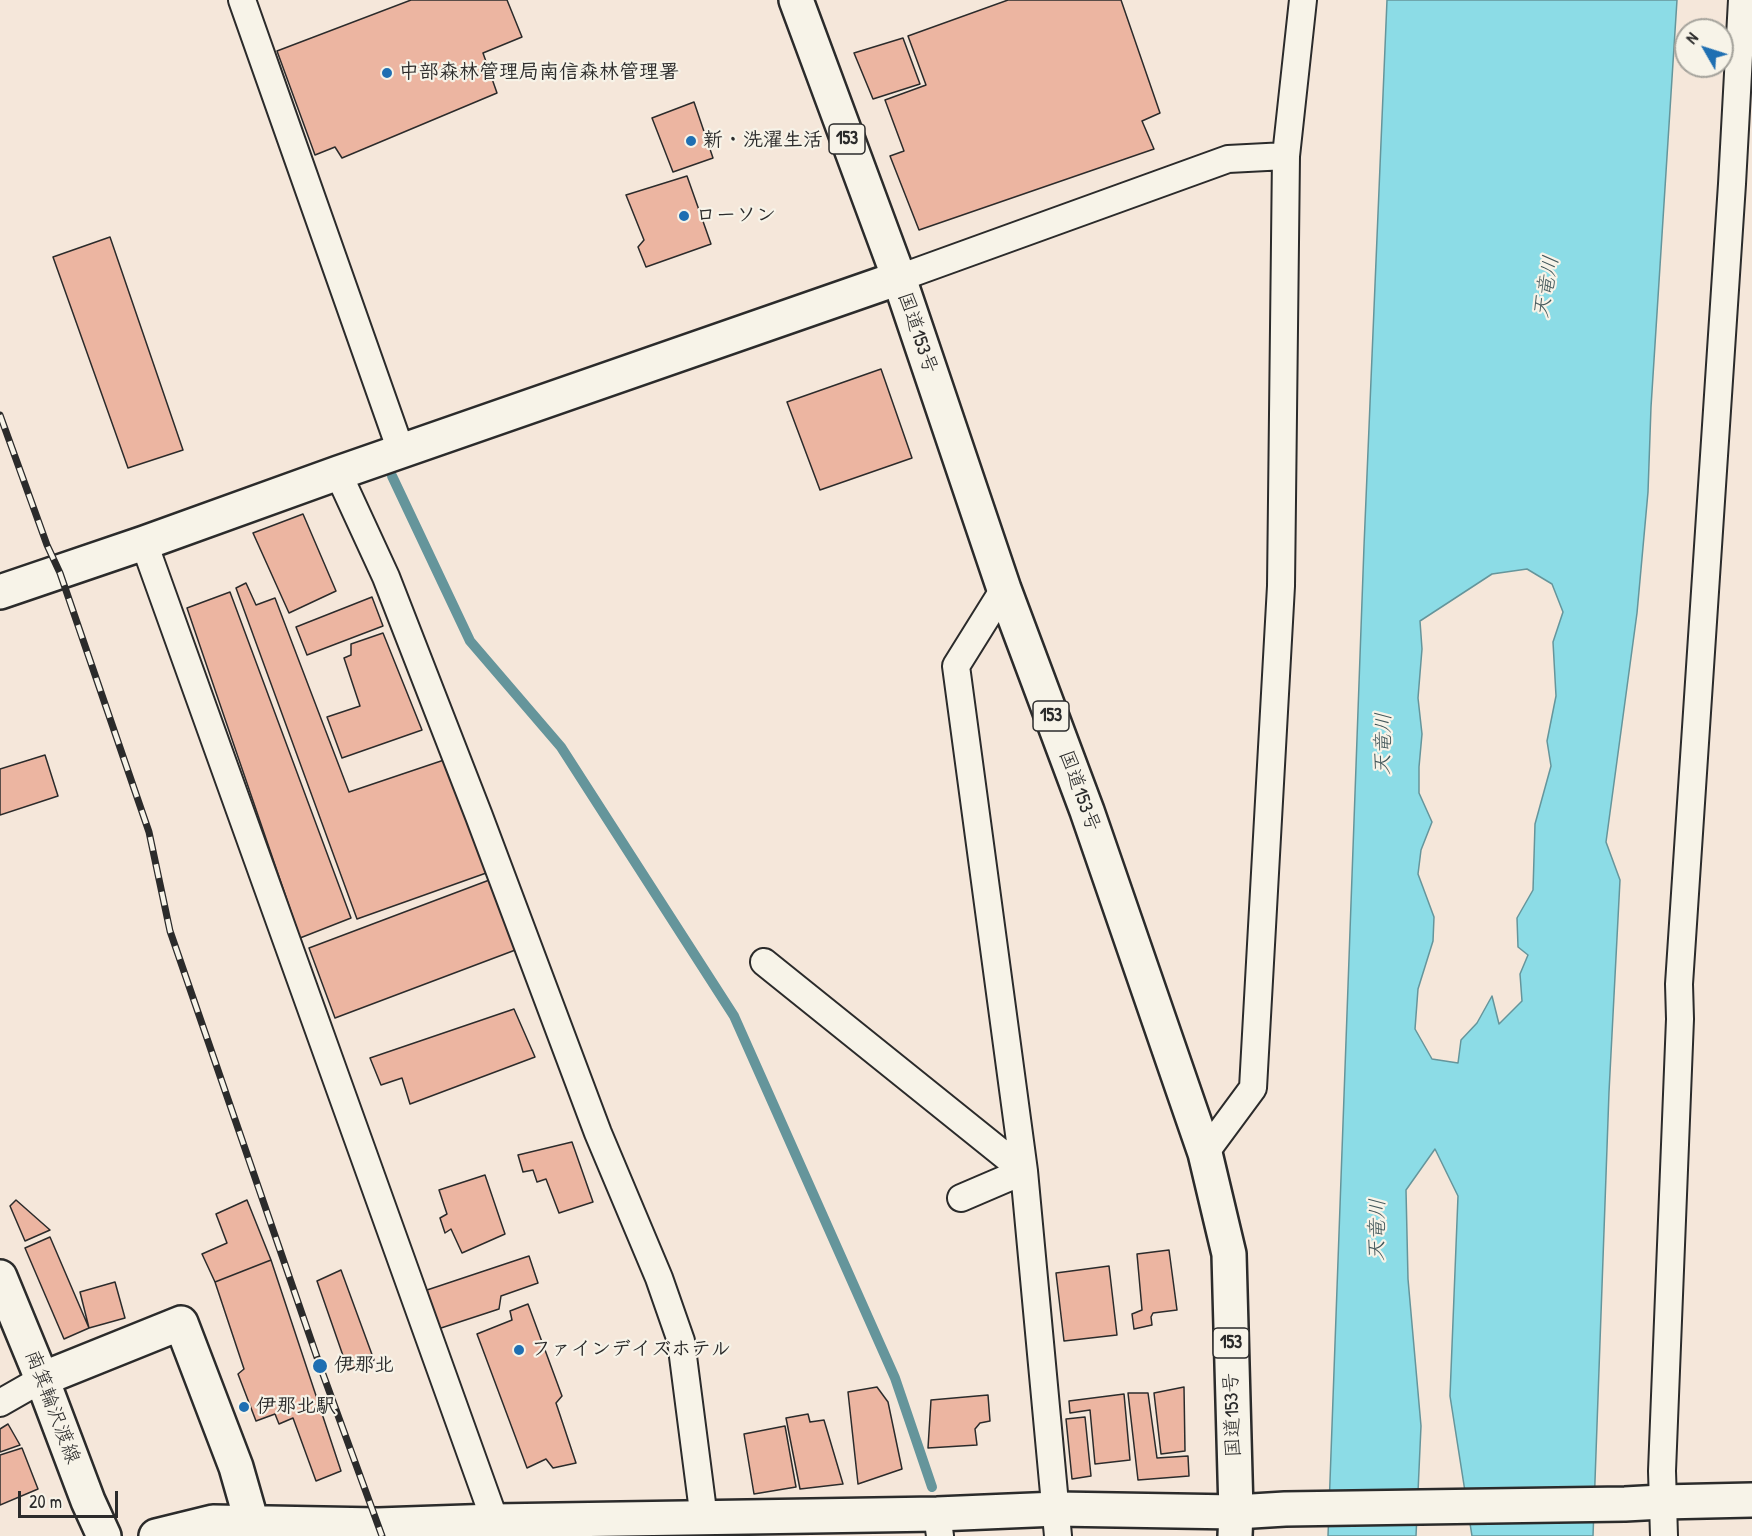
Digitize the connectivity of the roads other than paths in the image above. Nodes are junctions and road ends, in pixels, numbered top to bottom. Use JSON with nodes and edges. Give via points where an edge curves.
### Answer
{"nodes":[{"id":1,"x":242,"y":0,"type":"edge"},
{"id":2,"x":796,"y":0,"type":"edge"},
{"id":3,"x":1303,"y":0,"type":"edge"},
{"id":4,"x":1742,"y":0,"type":"edge"},
{"id":5,"x":1286,"y":156,"type":"junction"},
{"id":6,"x":1742,"y":185,"type":"edge"},
{"id":7,"x":898,"y":278,"type":"junction"},
{"id":8,"x":401,"y":451,"type":"junction"},
{"id":9,"x":338,"y":473,"type":"junction"},
{"id":10,"x":144,"y":543,"type":"junction"},
{"id":11,"x":1004,"y":590,"type":"junction"},
{"id":12,"x":0,"y":592,"type":"edge"},
{"id":13,"x":764,"y":962,"type":"dead end"},
{"id":14,"x":1205,"y":1153,"type":"junction"},
{"id":15,"x":1024,"y":1171,"type":"junction"},
{"id":16,"x":961,"y":1198,"type":"dead end"},
{"id":17,"x":0,"y":1277,"type":"edge"},
{"id":18,"x":42,"y":1379,"type":"junction"},
{"id":19,"x":0,"y":1403,"type":"edge"},
{"id":20,"x":1752,"y":1500,"type":"edge"},
{"id":21,"x":1662,"y":1502,"type":"junction"},
{"id":22,"x":704,"y":1519,"type":"junction"},
{"id":23,"x":495,"y":1521,"type":"junction"},
{"id":24,"x":1058,"y":1523,"type":"edge"},
{"id":25,"x":1235,"y":1524,"type":"edge"},
{"id":26,"x":939,"y":1525,"type":"edge"},
{"id":27,"x":650,"y":1527,"type":"edge"},
{"id":28,"x":265,"y":1528,"type":"edge"},
{"id":29,"x":104,"y":1536,"type":"edge"},
{"id":30,"x":156,"y":1536,"type":"edge"},
{"id":31,"x":1664,"y":1536,"type":"edge"}],
"edges":[{"from":1,"to":8,"type":"street"},
{"from":2,"to":7,"type":"main road","name":"国道153号","number":"153"},
{"from":3,"to":5,"type":"street"},
{"from":4,"to":6,"type":"street"},
{"from":5,"to":7,"type":"street","via":[[1228,159]]},
{"from":5,"to":14,"type":"street","via":[[1281,585],[1253,1088]]},
{"from":6,"to":21,"type":"street","via":[[1679,984]]},
{"from":7,"to":8,"type":"main road"},
{"from":7,"to":11,"type":"main road","name":"国道153号","number":"153"},
{"from":8,"to":9,"type":"main road"},
{"from":9,"to":10,"type":"main road"},
{"from":9,"to":22,"type":"street","via":[[390,588],[598,1133],[678,1330]]},
{"from":10,"to":12,"type":"main road"},
{"from":10,"to":23,"type":"street"},
{"from":11,"to":14,"type":"main road","name":"国道153号","number":"153","via":[[1087,811]]},
{"from":11,"to":15,"type":"street","via":[[956,666]]},
{"from":13,"to":15,"type":"street"},
{"from":14,"to":25,"type":"main road","name":"国道153号","number":"153","via":[[1229,1254]]},
{"from":15,"to":16,"type":"street"},
{"from":15,"to":24,"type":"street"},
{"from":17,"to":18,"type":"main road","name":"南箕輪沢渡線"},
{"from":18,"to":19,"type":"street"},
{"from":18,"to":28,"type":"main road","via":[[181,1323],[236,1467]]},
{"from":18,"to":29,"type":"main road","name":"南箕輪沢渡線"},
{"from":20,"to":21,"type":"main road"},
{"from":21,"to":25,"type":"main road","via":[[1285,1509]]},
{"from":21,"to":31,"type":"street"},
{"from":22,"to":26,"type":"main road"},
{"from":22,"to":27,"type":"main road"},
{"from":23,"to":27,"type":"main road"},
{"from":23,"to":28,"type":"main road"},
{"from":24,"to":25,"type":"main road"},
{"from":24,"to":26,"type":"main road"},
{"from":28,"to":30,"type":"main road","via":[[213,1522]]}]}
